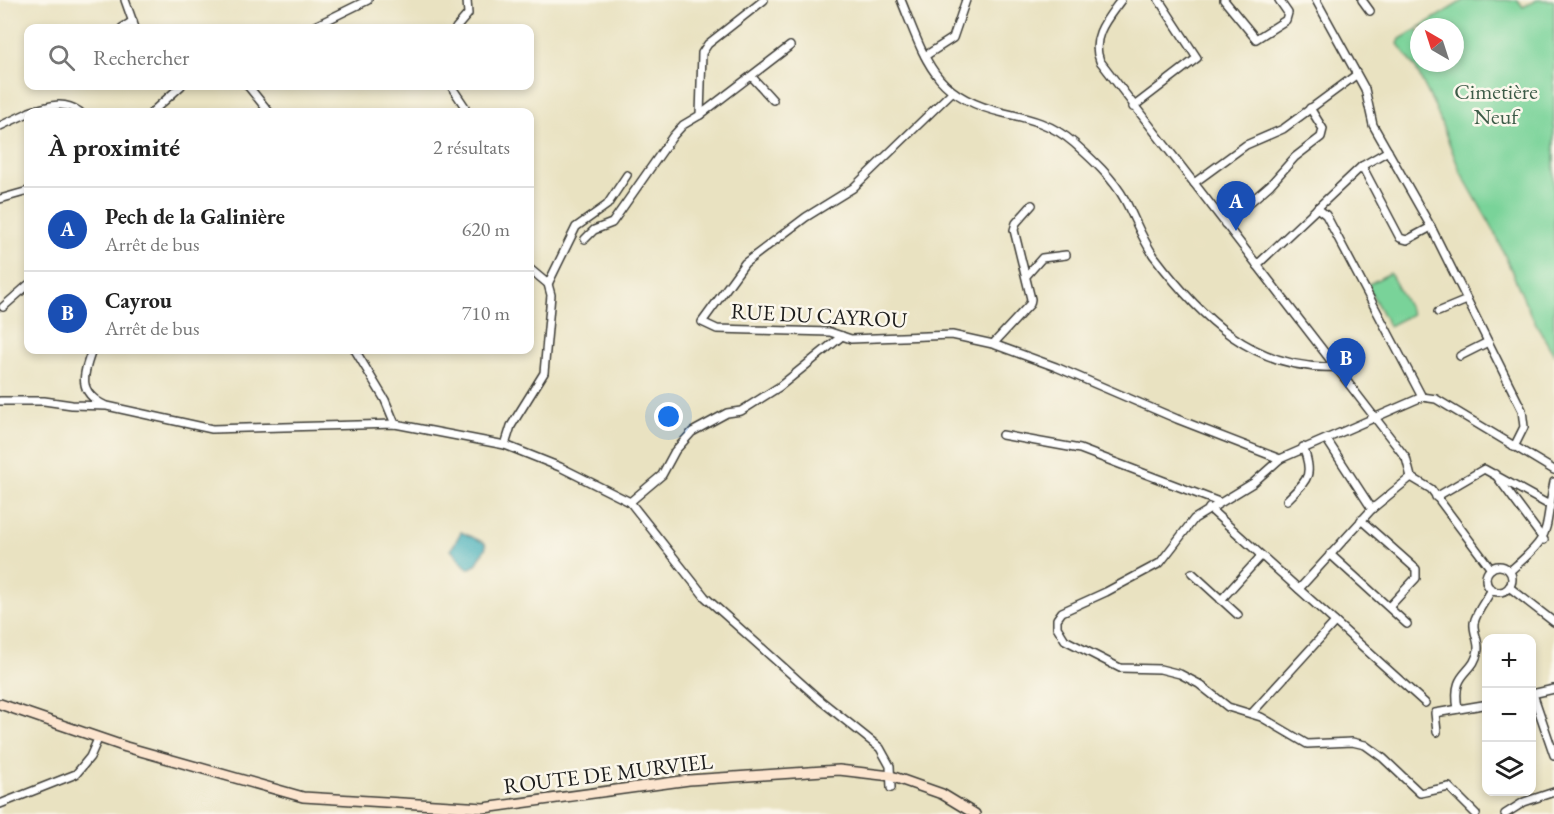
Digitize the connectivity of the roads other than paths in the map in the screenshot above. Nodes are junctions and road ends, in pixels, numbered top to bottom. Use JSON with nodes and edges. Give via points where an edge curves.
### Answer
{"nodes":[{"id":1,"x":125,"y":0,"type":"edge"},
{"id":2,"x":368,"y":0,"type":"edge"},
{"id":3,"x":467,"y":0,"type":"edge"},
{"id":4,"x":764,"y":0,"type":"edge"},
{"id":5,"x":901,"y":0,"type":"edge"},
{"id":6,"x":966,"y":0,"type":"edge"},
{"id":7,"x":1122,"y":0,"type":"edge"},
{"id":8,"x":1159,"y":0,"type":"edge"},
{"id":9,"x":1224,"y":0,"type":"edge"},
{"id":10,"x":1279,"y":0,"type":"edge"},
{"id":11,"x":1316,"y":0,"type":"edge"},
{"id":12,"x":1362,"y":0,"type":"edge"},
{"id":13,"x":1370,"y":11,"type":"dead end"},
{"id":14,"x":134,"y":24,"type":"edge"},
{"id":15,"x":319,"y":24,"type":"edge"},
{"id":16,"x":459,"y":24,"type":"edge"},
{"id":17,"x":790,"y":46,"type":"dead end"},
{"id":18,"x":925,"y":56,"type":"junction"},
{"id":19,"x":1356,"y":75,"type":"junction"},
{"id":20,"x":752,"y":77,"type":"junction"},
{"id":21,"x":177,"y":90,"type":"edge"},
{"id":22,"x":251,"y":90,"type":"edge"},
{"id":23,"x":454,"y":90,"type":"edge"},
{"id":24,"x":951,"y":93,"type":"junction"},
{"id":25,"x":773,"y":100,"type":"dead end"},
{"id":26,"x":1133,"y":106,"type":"junction"},
{"id":27,"x":45,"y":108,"type":"edge"},
{"id":28,"x":75,"y":108,"type":"edge"},
{"id":29,"x":157,"y":108,"type":"edge"},
{"id":30,"x":266,"y":108,"type":"edge"},
{"id":31,"x":465,"y":108,"type":"edge"},
{"id":32,"x":1310,"y":108,"type":"junction"},
{"id":33,"x":24,"y":115,"type":"edge"},
{"id":34,"x":700,"y":115,"type":"junction"},
{"id":35,"x":0,"y":126,"type":"edge"},
{"id":36,"x":1388,"y":151,"type":"junction"},
{"id":37,"x":1362,"y":166,"type":"junction"},
{"id":38,"x":627,"y":175,"type":"dead end"},
{"id":39,"x":1194,"y":183,"type":"junction"},
{"id":40,"x":24,"y":192,"type":"edge"},
{"id":41,"x":0,"y":199,"type":"edge"},
{"id":42,"x":1032,"y":205,"type":"dead end"},
{"id":43,"x":1317,"y":208,"type":"junction"},
{"id":44,"x":1225,"y":224,"type":"junction"},
{"id":45,"x":1431,"y":227,"type":"junction"},
{"id":46,"x":585,"y":239,"type":"dead end"},
{"id":47,"x":1066,"y":255,"type":"dead end"},
{"id":48,"x":1257,"y":265,"type":"junction"},
{"id":49,"x":534,"y":272,"type":"edge"},
{"id":50,"x":1026,"y":275,"type":"junction"},
{"id":51,"x":548,"y":284,"type":"junction"},
{"id":52,"x":24,"y":289,"type":"edge"},
{"id":53,"x":1467,"y":300,"type":"junction"},
{"id":54,"x":3,"y":307,"type":"dead end"},
{"id":55,"x":1438,"y":312,"type":"dead end"},
{"id":56,"x":842,"y":336,"type":"junction"},
{"id":57,"x":1488,"y":342,"type":"junction"},
{"id":58,"x":993,"y":344,"type":"junction"},
{"id":59,"x":1321,"y":347,"type":"junction"},
{"id":60,"x":90,"y":354,"type":"edge"},
{"id":61,"x":357,"y":354,"type":"edge"},
{"id":62,"x":1460,"y":356,"type":"dead end"},
{"id":63,"x":1314,"y":365,"type":"junction"},
{"id":64,"x":1336,"y":367,"type":"junction"},
{"id":65,"x":1422,"y":398,"type":"junction"},
{"id":66,"x":0,"y":401,"type":"edge"},
{"id":67,"x":107,"y":406,"type":"junction"},
{"id":68,"x":1376,"y":419,"type":"junction"},
{"id":69,"x":395,"y":424,"type":"junction"},
{"id":70,"x":1002,"y":435,"type":"dead end"},
{"id":71,"x":1328,"y":440,"type":"junction"},
{"id":72,"x":505,"y":445,"type":"junction"},
{"id":73,"x":1303,"y":447,"type":"junction"},
{"id":74,"x":1514,"y":447,"type":"junction"},
{"id":75,"x":1280,"y":459,"type":"junction"},
{"id":76,"x":1554,"y":470,"type":"edge"},
{"id":77,"x":1495,"y":474,"type":"junction"},
{"id":78,"x":1411,"y":477,"type":"junction"},
{"id":79,"x":1554,"y":482,"type":"edge"},
{"id":80,"x":1436,"y":497,"type":"junction"},
{"id":81,"x":1287,"y":500,"type":"dead end"},
{"id":82,"x":1219,"y":501,"type":"junction"},
{"id":83,"x":630,"y":502,"type":"junction"},
{"id":84,"x":1551,"y":506,"type":"junction"},
{"id":85,"x":1209,"y":508,"type":"junction"},
{"id":86,"x":1372,"y":509,"type":"junction"},
{"id":87,"x":1361,"y":520,"type":"junction"},
{"id":88,"x":1544,"y":540,"type":"junction"},
{"id":89,"x":1330,"y":554,"type":"junction"},
{"id":90,"x":1262,"y":556,"type":"junction"},
{"id":91,"x":1491,"y":568,"type":"junction"},
{"id":92,"x":1509,"y":571,"type":"junction"},
{"id":93,"x":1192,"y":573,"type":"dead end"},
{"id":94,"x":1509,"y":587,"type":"junction"},
{"id":95,"x":1299,"y":589,"type":"junction"},
{"id":96,"x":1492,"y":589,"type":"junction"},
{"id":97,"x":1221,"y":600,"type":"junction"},
{"id":98,"x":1389,"y":607,"type":"junction"},
{"id":99,"x":1238,"y":615,"type":"dead end"},
{"id":100,"x":1335,"y":622,"type":"junction"},
{"id":101,"x":1554,"y":622,"type":"edge"},
{"id":102,"x":1407,"y":624,"type":"dead end"},
{"id":103,"x":1482,"y":648,"type":"edge"},
{"id":104,"x":1478,"y":649,"type":"junction"},
{"id":105,"x":1554,"y":689,"type":"edge"},
{"id":106,"x":1536,"y":693,"type":"edge"},
{"id":107,"x":1425,"y":703,"type":"dead end"},
{"id":108,"x":0,"y":704,"type":"edge"},
{"id":109,"x":1482,"y":705,"type":"edge"},
{"id":110,"x":1536,"y":705,"type":"edge"},
{"id":111,"x":1458,"y":709,"type":"junction"},
{"id":112,"x":1252,"y":713,"type":"junction"},
{"id":113,"x":1437,"y":732,"type":"dead end"},
{"id":114,"x":98,"y":739,"type":"junction"},
{"id":115,"x":1554,"y":755,"type":"edge"},
{"id":116,"x":891,"y":776,"type":"junction"},
{"id":117,"x":891,"y":788,"type":"dead end"},
{"id":118,"x":1554,"y":792,"type":"edge"},
{"id":119,"x":0,"y":804,"type":"edge"},
{"id":120,"x":975,"y":814,"type":"edge"},
{"id":121,"x":1476,"y":814,"type":"edge"},
{"id":122,"x":1505,"y":814,"type":"edge"}],
"edges":[{"from":1,"to":14,"type":"street"},
{"from":2,"to":15,"type":"street"},
{"from":3,"to":16,"type":"street","via":[[468,14]]},
{"from":4,"to":34,"type":"street","via":[[702,53]]},
{"from":5,"to":18,"type":"street"},
{"from":6,"to":18,"type":"street","via":[[953,38]]},
{"from":7,"to":26,"type":"street","via":[[1103,26],[1096,52]]},
{"from":8,"to":26,"type":"street","via":[[1197,58]]},
{"from":9,"to":10,"type":"street","via":[[1256,39],[1286,20],[1288,13]]},
{"from":11,"to":19,"type":"street"},
{"from":12,"to":13,"type":"street"},
{"from":17,"to":20,"type":"street"},
{"from":18,"to":24,"type":"street"},
{"from":19,"to":32,"type":"street"},
{"from":19,"to":36,"type":"street","via":[[1365,89],[1373,125]]},
{"from":20,"to":25,"type":"street"},
{"from":20,"to":34,"type":"street"},
{"from":21,"to":29,"type":"street"},
{"from":22,"to":30,"type":"street"},
{"from":23,"to":31,"type":"street"},
{"from":24,"to":56,"type":"street","name":"RUE DU CAYROU","via":[[854,188],[806,217],[745,264],[702,322],[717,329]]},
{"from":24,"to":63,"type":"street","via":[[981,108],[1050,125],[1073,142],[1108,177],[1124,198],[1154,256],[1215,325],[1257,352]]},
{"from":26,"to":39,"type":"street"},
{"from":27,"to":28,"type":"street","via":[[61,103]]},
{"from":32,"to":39,"type":"street","via":[[1272,135],[1246,145]]},
{"from":32,"to":44,"type":"street","via":[[1323,129],[1321,137],[1295,156],[1280,176]]},
{"from":33,"to":35,"type":"street"},
{"from":34,"to":46,"type":"street","via":[[673,136],[612,223],[594,230]]},
{"from":36,"to":37,"type":"street"},
{"from":36,"to":45,"type":"street"},
{"from":37,"to":43,"type":"street"},
{"from":37,"to":45,"type":"street","via":[[1400,238],[1407,240]]},
{"from":38,"to":51,"type":"street","via":[[607,205],[576,227]]},
{"from":39,"to":44,"type":"street"},
{"from":40,"to":41,"type":"street"},
{"from":42,"to":50,"type":"street","via":[[1014,230]]},
{"from":43,"to":48,"type":"street"},
{"from":43,"to":65,"type":"street","via":[[1326,214]]},
{"from":44,"to":48,"type":"street"},
{"from":45,"to":53,"type":"street"},
{"from":47,"to":50,"type":"street","via":[[1042,258]]},
{"from":48,"to":59,"type":"street"},
{"from":49,"to":51,"type":"street"},
{"from":50,"to":58,"type":"street","via":[[1030,304]]},
{"from":51,"to":72,"type":"street","via":[[551,295],[544,373],[511,426]]},
{"from":52,"to":54,"type":"street"},
{"from":53,"to":55,"type":"street"},
{"from":53,"to":57,"type":"street"},
{"from":56,"to":58,"type":"street","name":"RUE DU CAYROU","via":[[895,339],[952,335]]},
{"from":56,"to":83,"type":"street","via":[[779,387],[741,411],[727,412],[692,432],[675,451],[663,475]]},
{"from":57,"to":62,"type":"street"},
{"from":57,"to":74,"type":"street","via":[[1523,415],[1522,433]]},
{"from":58,"to":75,"type":"street","name":"RUE DU CAYROU"},
{"from":59,"to":63,"type":"street","via":[[1322,356]]},
{"from":59,"to":64,"type":"street"},
{"from":60,"to":67,"type":"street","via":[[82,375],[89,393]]},
{"from":61,"to":69,"type":"street"},
{"from":63,"to":64,"type":"street"},
{"from":64,"to":68,"type":"street"},
{"from":65,"to":68,"type":"street"},
{"from":65,"to":74,"type":"street","via":[[1436,399]]},
{"from":66,"to":67,"type":"street"},
{"from":67,"to":69,"type":"street","via":[[212,429]]},
{"from":68,"to":71,"type":"street"},
{"from":68,"to":78,"type":"street","via":[[1406,458]]},
{"from":69,"to":72,"type":"street"},
{"from":70,"to":82,"type":"street","via":[[1080,449]]},
{"from":71,"to":73,"type":"street"},
{"from":71,"to":86,"type":"street"},
{"from":72,"to":83,"type":"street"},
{"from":73,"to":75,"type":"street"},
{"from":73,"to":81,"type":"street","via":[[1310,471]]},
{"from":74,"to":76,"type":"street"},
{"from":75,"to":82,"type":"street","via":[[1253,483]]},
{"from":77,"to":80,"type":"street","via":[[1477,471]]},
{"from":77,"to":84,"type":"street"},
{"from":77,"to":88,"type":"street"},
{"from":78,"to":80,"type":"street","via":[[1428,486]]},
{"from":78,"to":86,"type":"street"},
{"from":79,"to":84,"type":"street"},
{"from":80,"to":91,"type":"street"},
{"from":82,"to":85,"type":"street"},
{"from":83,"to":116,"type":"street","via":[[705,597],[880,748],[887,757]]},
{"from":84,"to":88,"type":"street"},
{"from":85,"to":90,"type":"street"},
{"from":85,"to":112,"type":"street","via":[[1194,519],[1160,563],[1062,612],[1057,627],[1065,640],[1106,663],[1180,674],[1228,707]]},
{"from":86,"to":87,"type":"street"},
{"from":87,"to":89,"type":"street"},
{"from":87,"to":98,"type":"street","via":[[1416,569],[1416,578]]},
{"from":88,"to":92,"type":"street"},
{"from":89,"to":95,"type":"street"},
{"from":89,"to":98,"type":"street"},
{"from":90,"to":95,"type":"street"},
{"from":90,"to":97,"type":"street"},
{"from":91,"to":92,"type":"street","via":[[1499,566]]},
{"from":91,"to":96,"type":"street","via":[[1486,579]]},
{"from":92,"to":94,"type":"street"},
{"from":93,"to":97,"type":"street"},
{"from":94,"to":96,"type":"street","via":[[1503,591]]},
{"from":94,"to":101,"type":"street"},
{"from":95,"to":100,"type":"street"},
{"from":96,"to":104,"type":"street","via":[[1474,622]]},
{"from":97,"to":99,"type":"street"},
{"from":98,"to":102,"type":"street"},
{"from":100,"to":107,"type":"street"},
{"from":100,"to":112,"type":"street"},
{"from":103,"to":104,"type":"street"},
{"from":104,"to":111,"type":"street","via":[[1455,691]]},
{"from":105,"to":106,"type":"street"},
{"from":108,"to":114,"type":"main road","name":"ROUTE DE MURVIEL"},
{"from":109,"to":111,"type":"street"},
{"from":110,"to":115,"type":"street"},
{"from":111,"to":113,"type":"street","via":[[1435,713]]},
{"from":112,"to":121,"type":"street","via":[[1307,744],[1365,745],[1420,794],[1449,787]]},
{"from":114,"to":116,"type":"main road","name":"ROUTE DE MURVIEL","via":[[303,797],[463,808],[689,780],[839,770]]},
{"from":114,"to":119,"type":"street","via":[[76,774]]},
{"from":116,"to":117,"type":"street"},
{"from":116,"to":120,"type":"main road","name":"ROUTE DE MURVIEL","via":[[942,794]]},
{"from":118,"to":122,"type":"street","via":[[1524,802]]}]}
